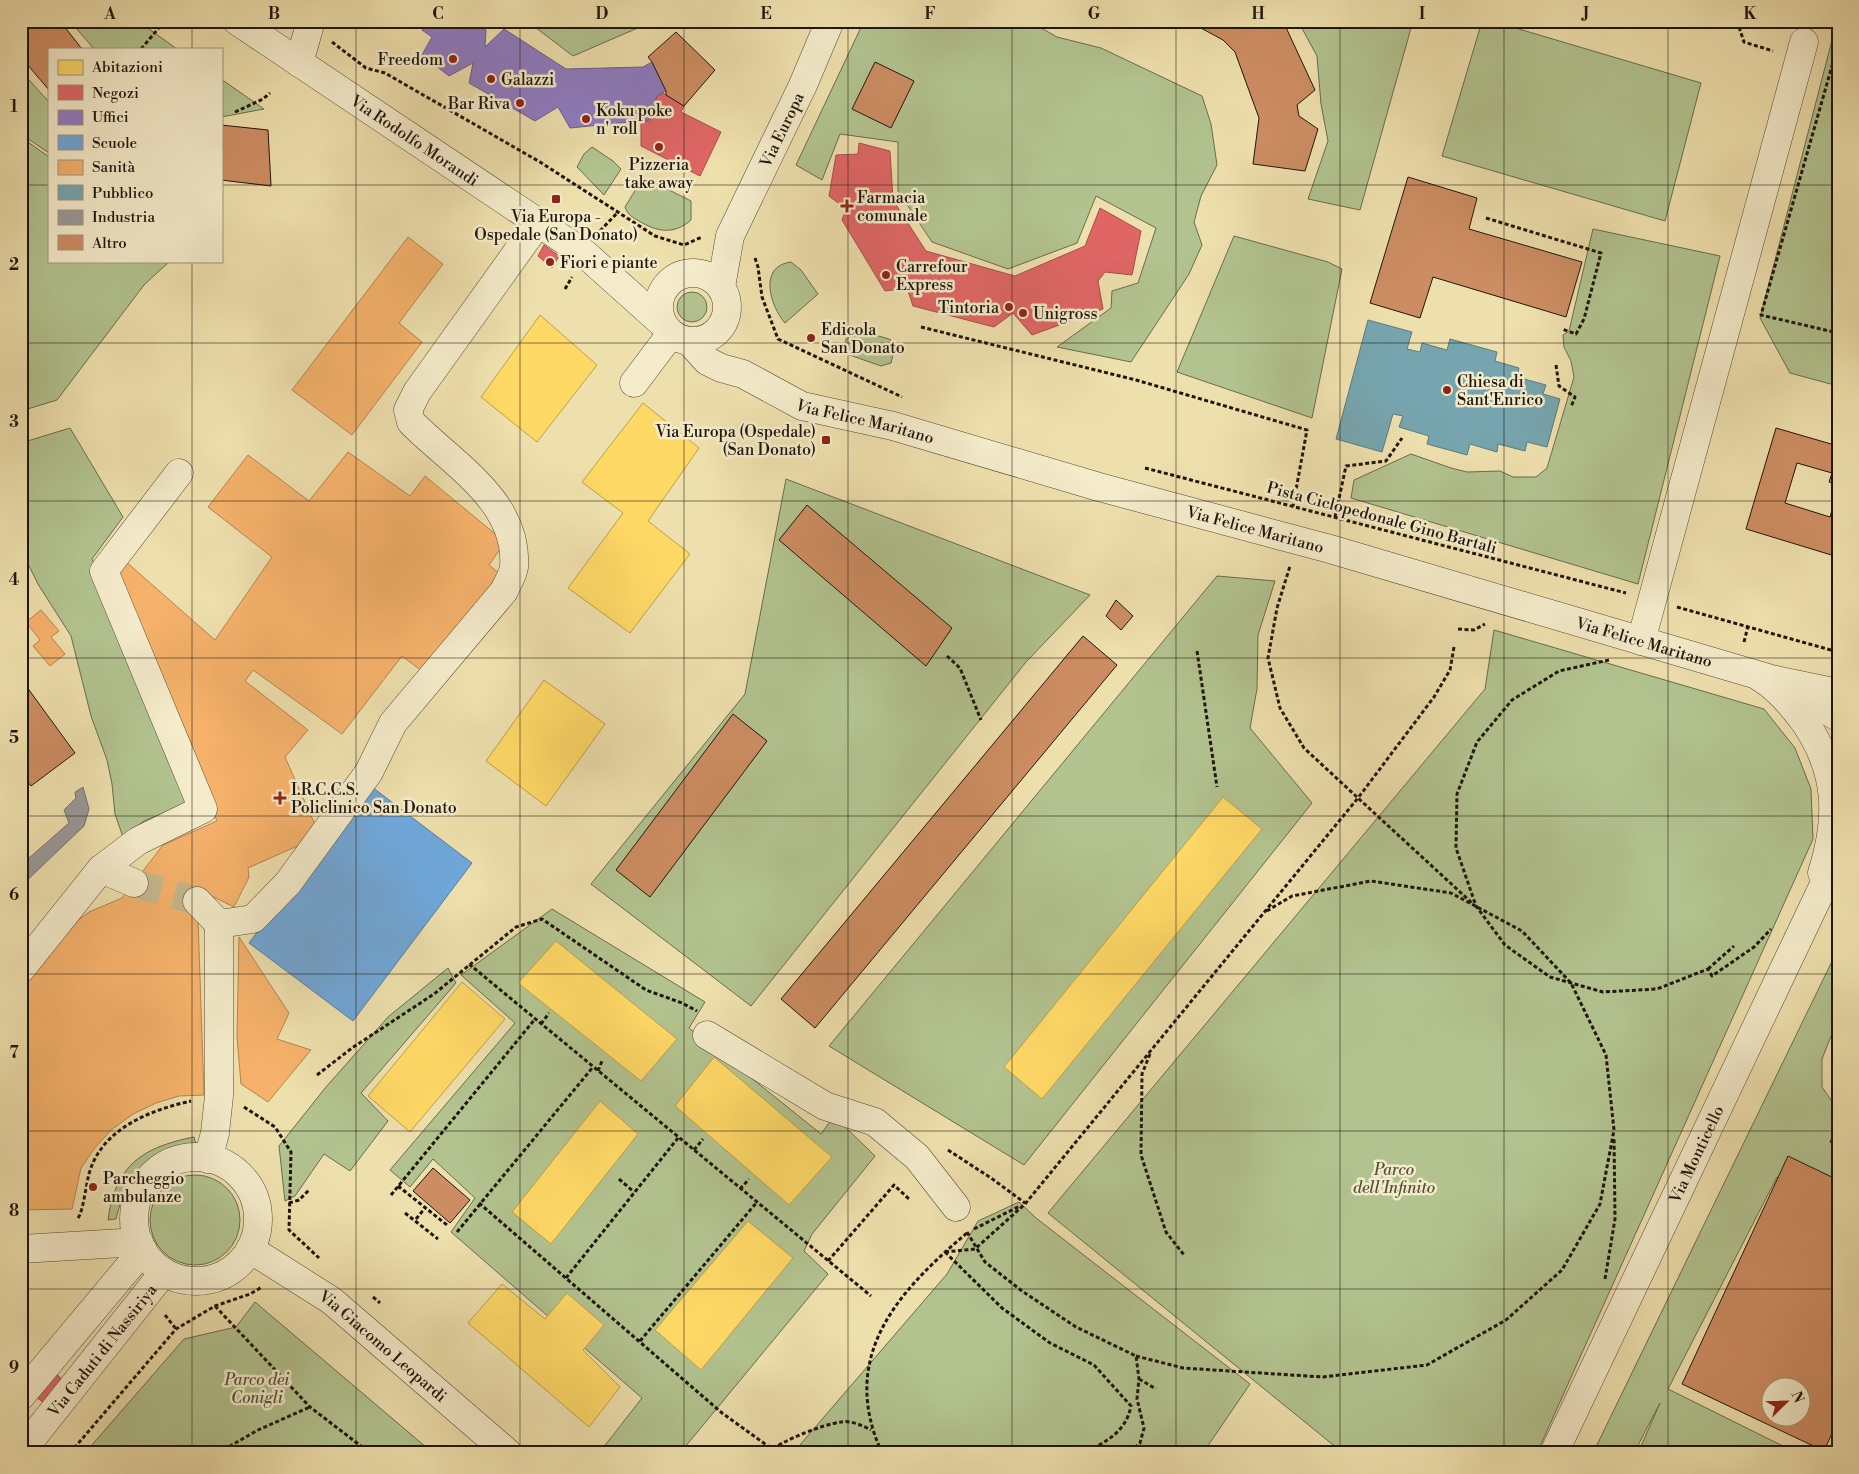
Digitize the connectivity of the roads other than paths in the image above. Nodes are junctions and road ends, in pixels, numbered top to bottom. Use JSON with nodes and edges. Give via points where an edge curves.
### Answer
{"nodes":[{"id":1,"x":237,"y":21,"type":"edge"},
{"id":2,"x":311,"y":21,"type":"edge"},
{"id":3,"x":830,"y":21,"type":"edge"},
{"id":4,"x":1804,"y":42,"type":"dead end"},
{"id":5,"x":299,"y":63,"type":"junction"},
{"id":6,"x":538,"y":223,"type":"junction"},
{"id":7,"x":730,"y":241,"type":"junction"},
{"id":8,"x":591,"y":259,"type":"junction"},
{"id":9,"x":677,"y":279,"type":"junction"},
{"id":10,"x":721,"y":288,"type":"junction"},
{"id":11,"x":725,"y":319,"type":"junction"},
{"id":12,"x":674,"y":333,"type":"junction"},
{"id":13,"x":743,"y":374,"type":"junction"},
{"id":14,"x":634,"y":383,"type":"dead end"},
{"id":15,"x":179,"y":473,"type":"dead end"},
{"id":16,"x":1641,"y":641,"type":"junction"},
{"id":17,"x":1761,"y":676,"type":"junction"},
{"id":18,"x":1838,"y":693,"type":"edge"},
{"id":19,"x":1838,"y":717,"type":"edge"},
{"id":20,"x":1838,"y":855,"type":"edge"},
{"id":21,"x":101,"y":869,"type":"junction"},
{"id":22,"x":134,"y":883,"type":"tunnel mouth"},
{"id":23,"x":197,"y":901,"type":"tunnel mouth"},
{"id":24,"x":219,"y":924,"type":"junction"},
{"id":25,"x":1803,"y":927,"type":"junction"},
{"id":26,"x":21,"y":968,"type":"edge"},
{"id":27,"x":703,"y":1024,"type":"road end"},
{"id":28,"x":208,"y":1159,"type":"junction"},
{"id":29,"x":956,"y":1207,"type":"road end"},
{"id":30,"x":21,"y":1248,"type":"edge"},
{"id":31,"x":250,"y":1250,"type":"junction"},
{"id":32,"x":147,"y":1254,"type":"junction"},
{"id":33,"x":21,"y":1396,"type":"edge"},
{"id":34,"x":21,"y":1452,"type":"edge"},
{"id":35,"x":508,"y":1453,"type":"edge"},
{"id":36,"x":1554,"y":1453,"type":"edge"}],
"edges":[{"from":1,"to":5,"type":"street","name":"Via Rodolfo Morandi"},
{"from":2,"to":5,"type":"street"},
{"from":3,"to":7,"type":"street","name":"Via Europa"},
{"from":4,"to":16,"type":"street"},
{"from":5,"to":6,"type":"street","name":"Via Rodolfo Morandi"},
{"from":6,"to":8,"type":"street","name":"Via Rodolfo Morandi"},
{"from":6,"to":24,"type":"street","via":[[417,392],[408,410],[411,422],[475,480],[499,509],[512,538],[514,568],[504,592],[393,723],[369,772],[288,883],[253,919]]},
{"from":7,"to":9,"type":"street","name":"Via Europa"},
{"from":7,"to":10,"type":"street","name":"Via Europa"},
{"from":8,"to":9,"type":"street","name":"Via Rodolfo Morandi","via":[[655,284]]},
{"from":8,"to":12,"type":"street","name":"Via Rodolfo Morandi"},
{"from":9,"to":10,"type":"street","via":[[706,276]]},
{"from":9,"to":12,"type":"street","via":[[660,297],[658,310]]},
{"from":10,"to":11,"type":"street","via":[[726,298]]},
{"from":11,"to":12,"type":"street","via":[[712,336],[701,341]]},
{"from":11,"to":13,"type":"street","via":[[727,346]]},
{"from":12,"to":13,"type":"street","name":"Via Felice Maritano","via":[[707,361]]},
{"from":12,"to":14,"type":"street"},
{"from":13,"to":16,"type":"street","name":"Via Felice Maritano","via":[[802,406],[893,426]]},
{"from":15,"to":21,"type":"street","via":[[104,571],[203,809],[138,842]]},
{"from":16,"to":17,"type":"street","name":"Via Felice Maritano"},
{"from":17,"to":18,"type":"street","name":"Via Felice Maritano"},
{"from":17,"to":19,"type":"street","name":"Via Felice Maritano"},
{"from":17,"to":25,"type":"street","via":[[1797,711],[1813,734],[1832,781],[1832,842]]},
{"from":20,"to":25,"type":"street","name":"Via Monticello"},
{"from":21,"to":22,"type":"street"},
{"from":21,"to":26,"type":"street"},
{"from":23,"to":24,"type":"street"},
{"from":24,"to":28,"type":"street","via":[[219,1096]]},
{"from":25,"to":36,"type":"street","name":"Via Monticello"},
{"from":27,"to":29,"type":"street","via":[[825,1106],[875,1122],[917,1157]]},
{"from":28,"to":31,"type":"street","via":[[235,1171],[252,1194],[258,1222]]},
{"from":28,"to":32,"type":"street","via":[[189,1158],[171,1163],[148,1180],[136,1205],[135,1224]]},
{"from":30,"to":32,"type":"street"},
{"from":31,"to":32,"type":"street","via":[[229,1272],[200,1281],[179,1279]]},
{"from":31,"to":35,"type":"street","name":"Via Giacomo Leopardi","via":[[332,1301]]},
{"from":32,"to":33,"type":"street"},
{"from":32,"to":34,"type":"street","name":"Via Caduti di Nassiriya","via":[[160,1277]]}]}
